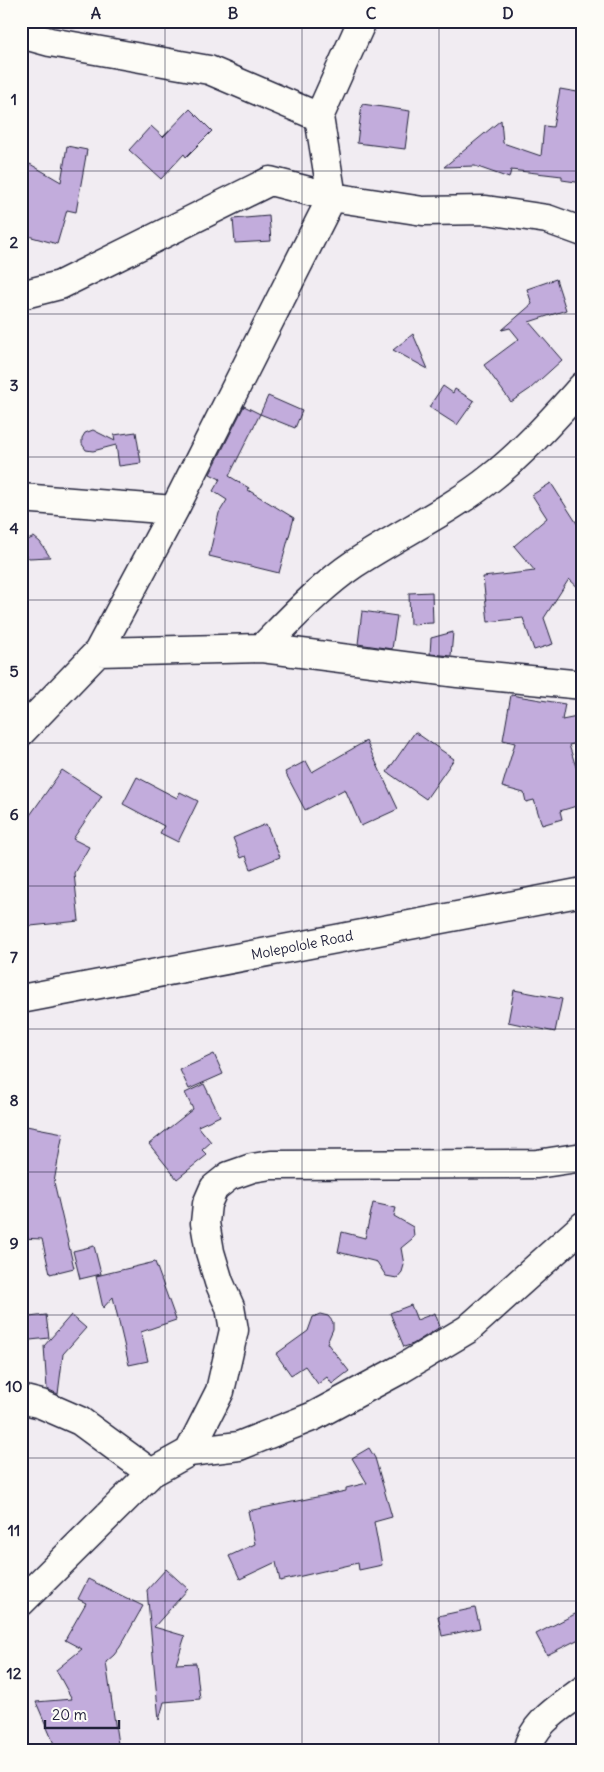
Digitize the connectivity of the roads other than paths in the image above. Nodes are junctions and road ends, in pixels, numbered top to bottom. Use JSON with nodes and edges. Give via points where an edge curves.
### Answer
{"nodes":[{"id":1,"x":362,"y":21,"type":"edge"},
{"id":2,"x":43,"y":32,"type":"edge"},
{"id":3,"x":21,"y":34,"type":"edge"},
{"id":4,"x":319,"y":117,"type":"junction"},
{"id":5,"x":332,"y":197,"type":"junction"},
{"id":6,"x":583,"y":232,"type":"edge"},
{"id":7,"x":21,"y":295,"type":"edge"},
{"id":8,"x":583,"y":386,"type":"edge"},
{"id":9,"x":21,"y":498,"type":"edge"},
{"id":10,"x":174,"y":510,"type":"junction"},
{"id":11,"x":262,"y":648,"type":"junction"},
{"id":12,"x":98,"y":652,"type":"junction"},
{"id":13,"x":583,"y":685,"type":"edge"},
{"id":14,"x":21,"y":732,"type":"edge"},
{"id":15,"x":583,"y":892,"type":"edge"},
{"id":16,"x":21,"y":999,"type":"edge"},
{"id":17,"x":583,"y":1157,"type":"edge"},
{"id":18,"x":583,"y":1226,"type":"edge"},
{"id":19,"x":21,"y":1399,"type":"edge"},
{"id":20,"x":189,"y":1452,"type":"junction"},
{"id":21,"x":151,"y":1473,"type":"junction"},
{"id":22,"x":21,"y":1602,"type":"edge"},
{"id":23,"x":583,"y":1690,"type":"edge"},
{"id":24,"x":527,"y":1751,"type":"edge"}],
"edges":[{"from":1,"to":4,"type":"street"},
{"from":2,"to":3,"type":"street"},
{"from":2,"to":4,"type":"street","via":[[209,70]]},
{"from":4,"to":5,"type":"street"},
{"from":5,"to":6,"type":"street","via":[[423,211],[486,210],[547,219]]},
{"from":5,"to":7,"type":"street","via":[[270,181],[60,285]]},
{"from":5,"to":10,"type":"street"},
{"from":8,"to":11,"type":"street","via":[[534,441],[491,478],[353,565],[313,598]]},
{"from":9,"to":10,"type":"street"},
{"from":10,"to":12,"type":"street"},
{"from":11,"to":12,"type":"street"},
{"from":11,"to":13,"type":"street"},
{"from":12,"to":14,"type":"street"},
{"from":15,"to":16,"type":"street","name":"Molepolole Road"},
{"from":17,"to":20,"type":"street","via":[[537,1164],[271,1165],[230,1176],[214,1188],[207,1204],[205,1223],[218,1282],[230,1307],[234,1330],[220,1391]]},
{"from":18,"to":20,"type":"street","via":[[468,1329],[401,1369],[314,1416],[239,1446]]},
{"from":19,"to":21,"type":"street","via":[[80,1421]]},
{"from":20,"to":21,"type":"street"},
{"from":21,"to":22,"type":"street"},
{"from":23,"to":24,"type":"street","via":[[538,1726]]}]}
